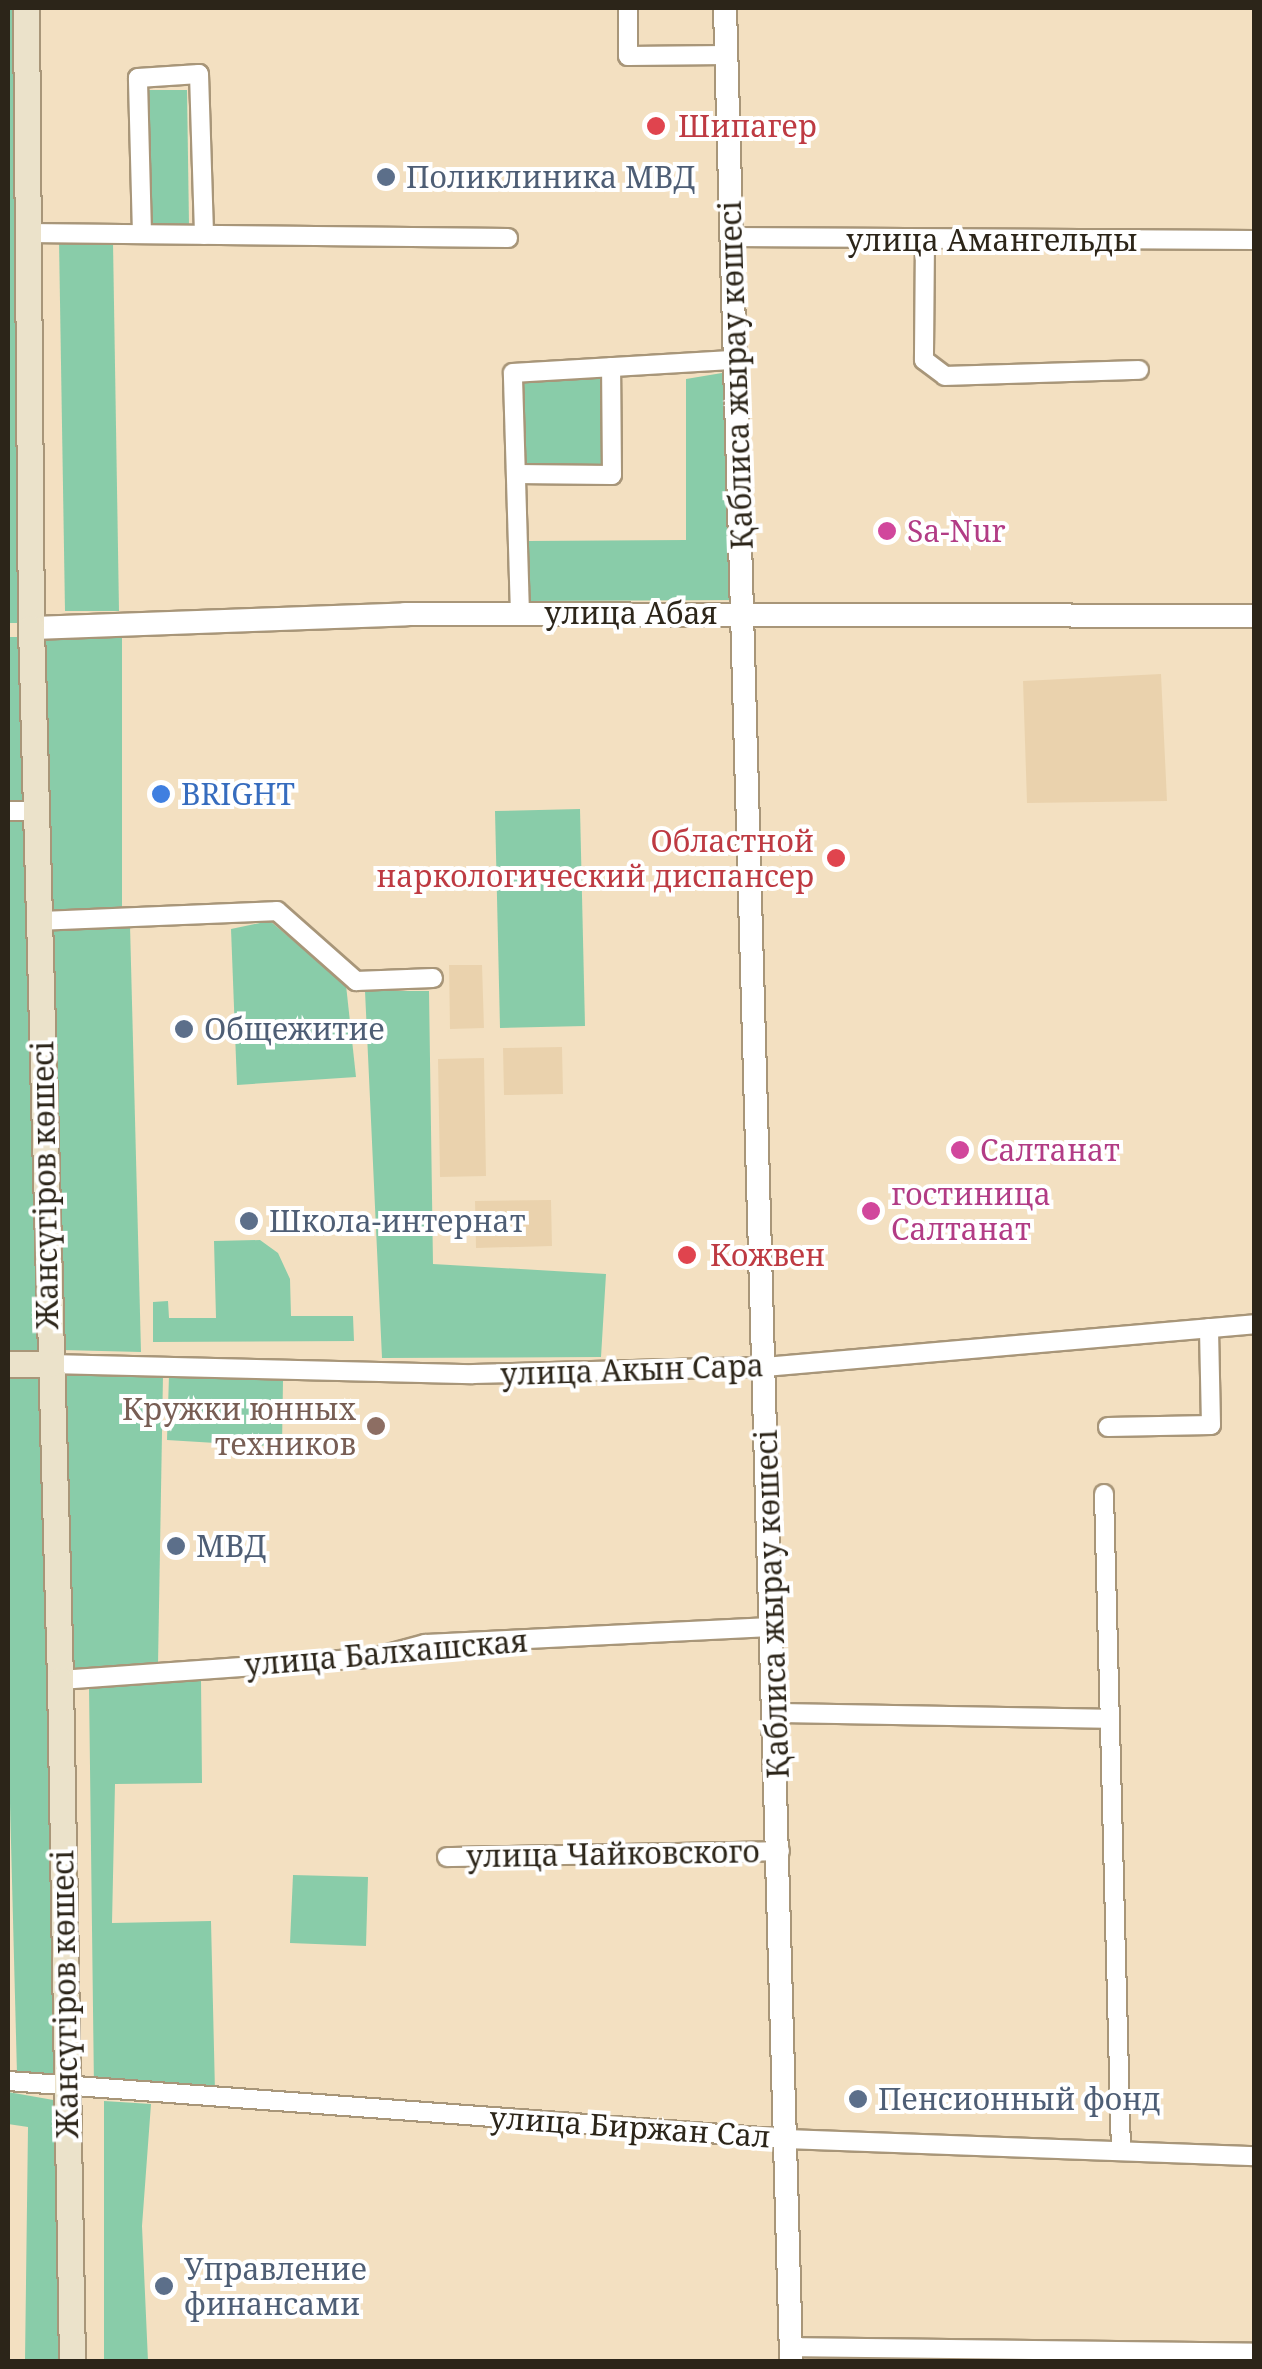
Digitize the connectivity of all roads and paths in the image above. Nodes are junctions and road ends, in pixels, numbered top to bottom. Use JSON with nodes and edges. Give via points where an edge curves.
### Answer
{"nodes":[{"id":1,"x":26,"y":8,"type":"edge"},
{"id":2,"x":628,"y":8,"type":"edge"},
{"id":3,"x":725,"y":8,"type":"edge"},
{"id":4,"x":726,"y":55,"type":"junction"},
{"id":5,"x":17,"y":128,"type":"edge"},
{"id":6,"x":27,"y":233,"type":"junction"},
{"id":7,"x":142,"y":234,"type":"junction"},
{"id":8,"x":204,"y":234,"type":"junction"},
{"id":9,"x":508,"y":238,"type":"dead end"},
{"id":10,"x":730,"y":238,"type":"junction"},
{"id":11,"x":926,"y":239,"type":"junction"},
{"id":12,"x":1254,"y":240,"type":"edge"},
{"id":13,"x":735,"y":360,"type":"junction"},
{"id":14,"x":611,"y":368,"type":"junction"},
{"id":15,"x":1139,"y":370,"type":"dead end"},
{"id":16,"x":516,"y":474,"type":"junction"},
{"id":17,"x":745,"y":612,"type":"junction"},
{"id":18,"x":520,"y":614,"type":"junction"},
{"id":19,"x":1254,"y":616,"type":"edge"},
{"id":20,"x":20,"y":629,"type":"edge"},
{"id":21,"x":36,"y":810,"type":"junction"},
{"id":22,"x":8,"y":811,"type":"edge"},
{"id":23,"x":38,"y":922,"type":"junction"},
{"id":24,"x":433,"y":978,"type":"dead end"},
{"id":25,"x":1254,"y":1324,"type":"edge"},
{"id":26,"x":1209,"y":1328,"type":"junction"},
{"id":27,"x":8,"y":1364,"type":"edge"},
{"id":28,"x":50,"y":1364,"type":"junction"},
{"id":29,"x":765,"y":1368,"type":"junction"},
{"id":30,"x":1108,"y":1428,"type":"dead end"},
{"id":31,"x":1104,"y":1494,"type":"dead end"},
{"id":32,"x":772,"y":1627,"type":"junction"},
{"id":33,"x":60,"y":1680,"type":"junction"},
{"id":34,"x":775,"y":1713,"type":"junction"},
{"id":35,"x":1110,"y":1720,"type":"junction"},
{"id":36,"x":780,"y":1851,"type":"junction"},
{"id":37,"x":447,"y":1856,"type":"dead end"},
{"id":38,"x":8,"y":2080,"type":"edge"},
{"id":39,"x":66,"y":2086,"type":"junction"},
{"id":40,"x":788,"y":2138,"type":"junction"},
{"id":41,"x":1121,"y":2150,"type":"junction"},
{"id":42,"x":1254,"y":2156,"type":"edge"},
{"id":43,"x":1254,"y":2353,"type":"edge"},
{"id":44,"x":791,"y":2354,"type":"edge"},
{"id":45,"x":72,"y":2362,"type":"edge"}],
"edges":[{"from":1,"to":5,"type":"main road","name":"Жансүгіров көшесі"},
{"from":2,"to":4,"type":"street","via":[[628,56]]},
{"from":3,"to":4,"type":"street","name":"Қаблиса жырау көшесі"},
{"from":4,"to":10,"type":"street","name":"Қаблиса жырау көшесі"},
{"from":5,"to":6,"type":"main road","name":"Жансүгіров көшесі"},
{"from":6,"to":7,"type":"street"},
{"from":6,"to":20,"type":"main road","name":"Жансүгіров көшесі"},
{"from":7,"to":8,"type":"street"},
{"from":7,"to":8,"type":"street","via":[[138,78],[199,74]]},
{"from":8,"to":9,"type":"street"},
{"from":10,"to":11,"type":"street","name":"улица Амангельды"},
{"from":10,"to":13,"type":"street","name":"Қаблиса жырау көшесі"},
{"from":11,"to":12,"type":"street","name":"улица Амангельды"},
{"from":11,"to":15,"type":"street","via":[[924,360],[945,376]]},
{"from":13,"to":14,"type":"street"},
{"from":13,"to":17,"type":"street","name":"Қаблиса жырау көшесі"},
{"from":14,"to":16,"type":"street","via":[[513,373]]},
{"from":14,"to":16,"type":"street","via":[[612,475]]},
{"from":16,"to":18,"type":"street"},
{"from":17,"to":18,"type":"street","name":"улица Абая"},
{"from":17,"to":19,"type":"street","name":"улица Абая"},
{"from":17,"to":29,"type":"street","name":"Қаблиса жырау көшесі"},
{"from":18,"to":20,"type":"street","name":"улица Абая"},
{"from":20,"to":21,"type":"main road","name":"Жансүгіров көшесі"},
{"from":21,"to":22,"type":"street"},
{"from":21,"to":23,"type":"main road","name":"Жансүгіров көшесі"},
{"from":23,"to":24,"type":"street","via":[[278,911],[356,980]]},
{"from":23,"to":28,"type":"main road","name":"Жансүгіров көшесі"},
{"from":25,"to":26,"type":"street","name":"улица Акын Сара"},
{"from":26,"to":29,"type":"street","name":"улица Акын Сара"},
{"from":26,"to":30,"type":"street","via":[[1211,1426]]},
{"from":27,"to":28,"type":"main road","name":"улица Акын Сара"},
{"from":28,"to":29,"type":"street","name":"улица Акын Сара","via":[[473,1374]]},
{"from":28,"to":33,"type":"main road","name":"Жансүгіров көшесі"},
{"from":29,"to":32,"type":"street","name":"Қаблиса жырау көшесі"},
{"from":31,"to":35,"type":"street"},
{"from":32,"to":33,"type":"street","name":"улица Балхашская","via":[[425,1644],[376,1657]]},
{"from":32,"to":34,"type":"street","name":"Қаблиса жырау көшесі"},
{"from":33,"to":39,"type":"main road","name":"Жансүгіров көшесі"},
{"from":34,"to":35,"type":"street"},
{"from":34,"to":36,"type":"street","name":"Қаблиса жырау көшесі"},
{"from":35,"to":41,"type":"street"},
{"from":36,"to":37,"type":"street","name":"улица Чайковского"},
{"from":36,"to":40,"type":"street","name":"Қаблиса жырау көшесі"},
{"from":38,"to":39,"type":"street","name":"улица Биржан Сал"},
{"from":39,"to":40,"type":"street","name":"улица Биржан Сал"},
{"from":39,"to":45,"type":"main road","name":"Жансүгіров көшесі"},
{"from":40,"to":41,"type":"street","name":"улица Биржан Сал"},
{"from":40,"to":44,"type":"street","name":"Қаблиса жырау көшесі"},
{"from":41,"to":42,"type":"street","name":"улица Биржан Сал"},
{"from":43,"to":44,"type":"street"}]}
